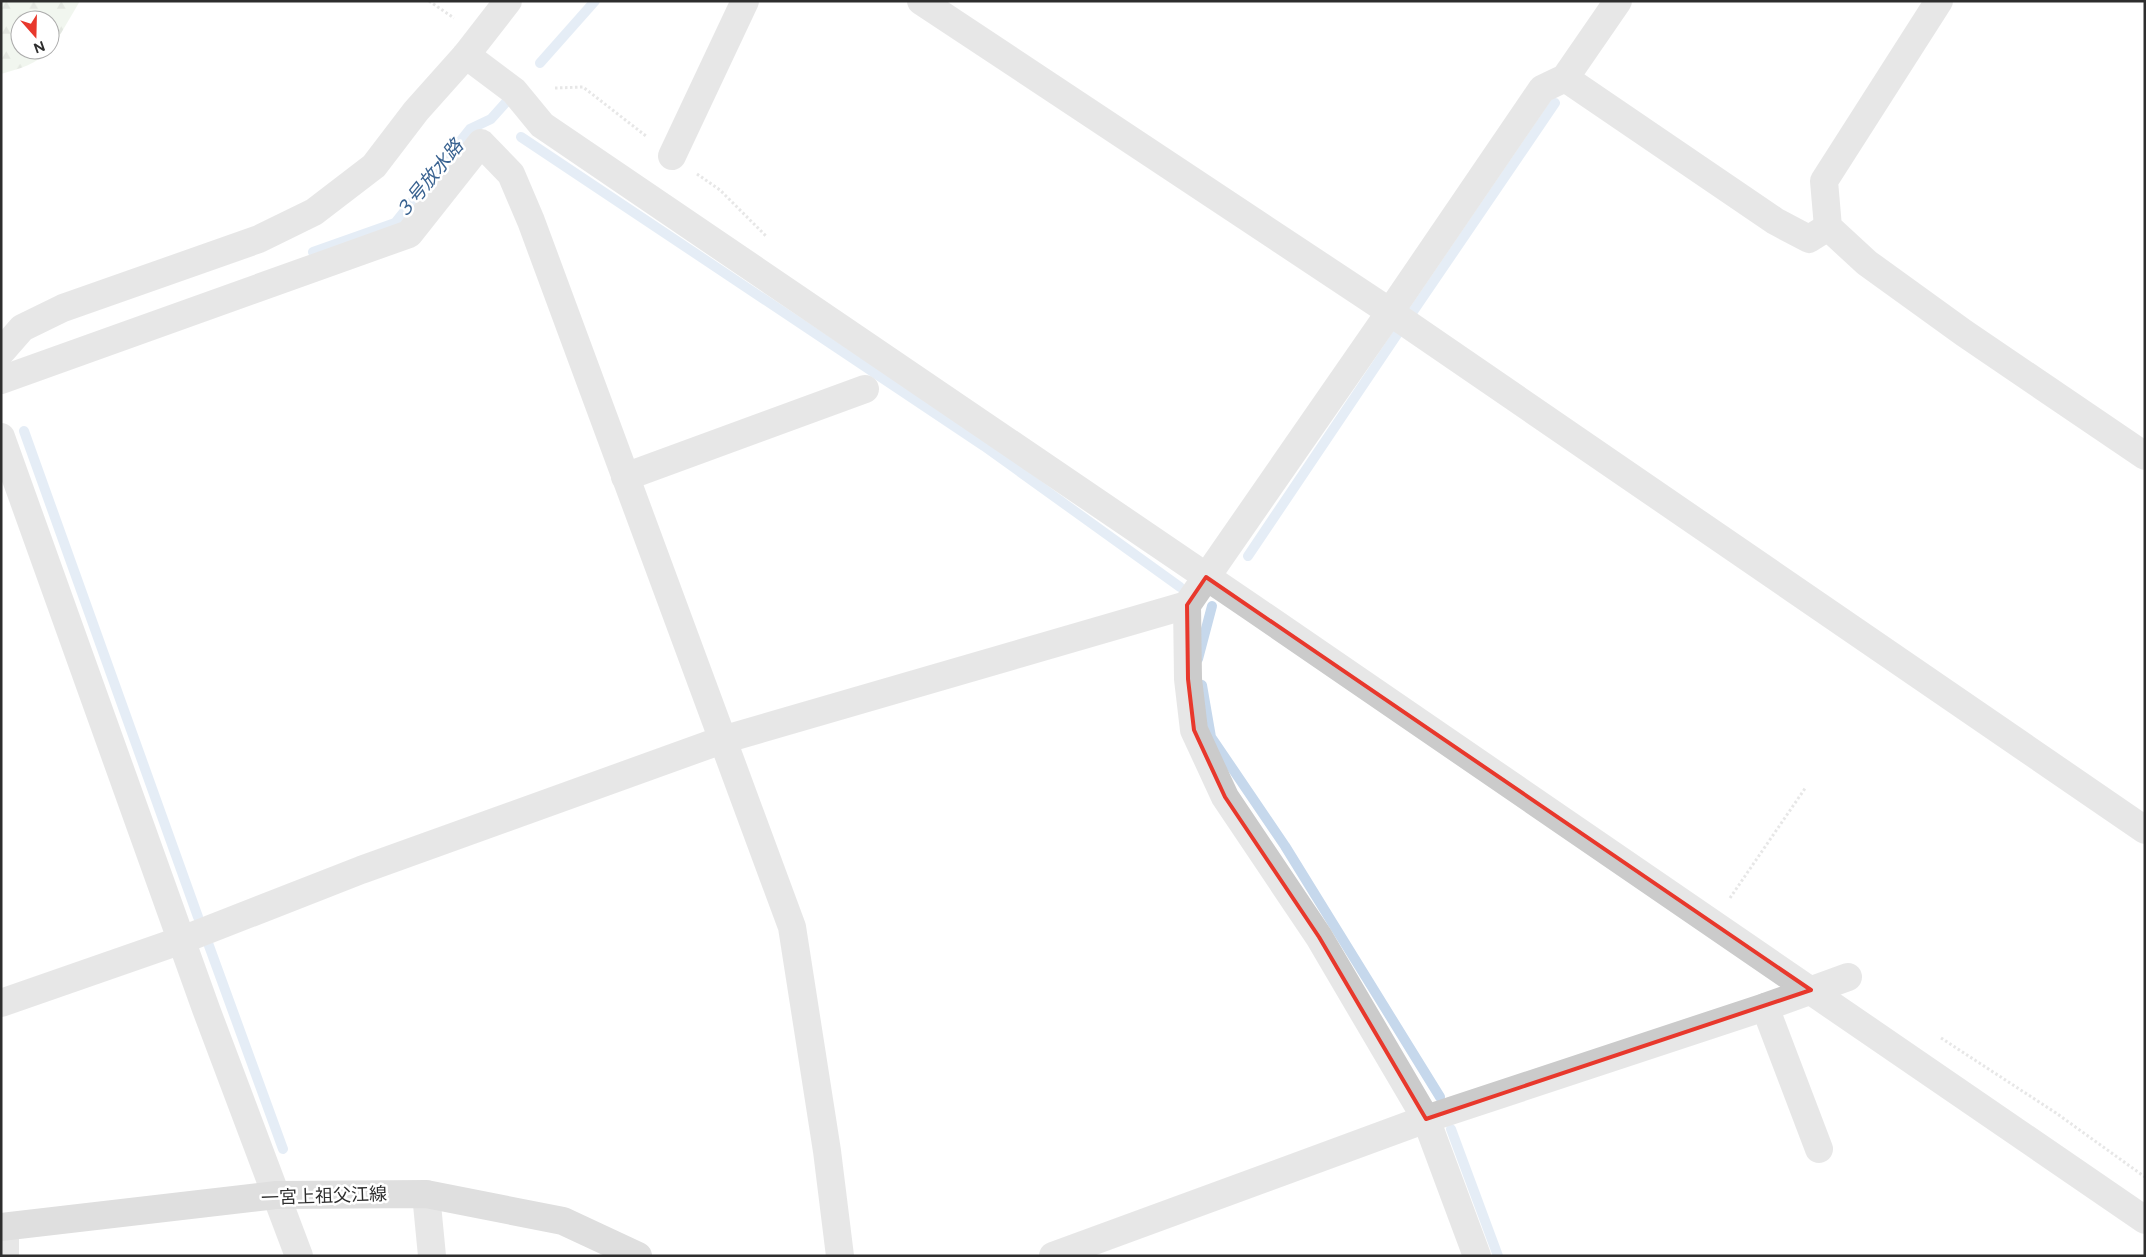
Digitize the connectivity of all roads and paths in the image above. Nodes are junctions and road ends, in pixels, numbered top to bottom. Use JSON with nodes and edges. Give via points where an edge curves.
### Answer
{"nodes":[{"id":1,"x":508,"y":1,"type":"edge"},
{"id":2,"x":745,"y":1,"type":"edge"},
{"id":3,"x":920,"y":1,"type":"edge"},
{"id":4,"x":1618,"y":1,"type":"edge"},
{"id":5,"x":1939,"y":1,"type":"edge"},
{"id":6,"x":466,"y":55,"type":"junction"},
{"id":7,"x":1565,"y":78,"type":"junction"},
{"id":8,"x":672,"y":156,"type":"dead end"},
{"id":9,"x":1828,"y":227,"type":"junction"},
{"id":10,"x":1390,"y":312,"type":"junction"},
{"id":11,"x":1,"y":352,"type":"edge"},
{"id":12,"x":1,"y":380,"type":"edge"},
{"id":13,"x":865,"y":389,"type":"dead end"},
{"id":14,"x":1,"y":437,"type":"edge"},
{"id":15,"x":2145,"y":456,"type":"edge"},
{"id":16,"x":625,"y":477,"type":"junction"},
{"id":17,"x":1206,"y":577,"type":"junction"},
{"id":18,"x":1187,"y":605,"type":"junction"},
{"id":19,"x":722,"y":740,"type":"junction"},
{"id":20,"x":1806,"y":787,"type":"dead end"},
{"id":21,"x":2145,"y":830,"type":"edge"},
{"id":22,"x":1730,"y":899,"type":"dead end"},
{"id":23,"x":182,"y":940,"type":"junction"},
{"id":24,"x":1848,"y":977,"type":"dead end"},
{"id":25,"x":1811,"y":990,"type":"junction"},
{"id":26,"x":1,"y":1003,"type":"edge"},
{"id":27,"x":1764,"y":1007,"type":"junction"},
{"id":28,"x":1426,"y":1119,"type":"junction"},
{"id":29,"x":1818,"y":1149,"type":"dead end"},
{"id":30,"x":426,"y":1194,"type":"junction"},
{"id":31,"x":276,"y":1196,"type":"junction"},
{"id":32,"x":2145,"y":1220,"type":"edge"},
{"id":33,"x":3,"y":1227,"type":"edge"},
{"id":34,"x":606,"y":1248,"type":"edge"},
{"id":35,"x":5,"y":1256,"type":"edge"},
{"id":36,"x":299,"y":1256,"type":"edge"},
{"id":37,"x":432,"y":1256,"type":"edge"},
{"id":38,"x":638,"y":1256,"type":"edge"},
{"id":39,"x":840,"y":1256,"type":"edge"},
{"id":40,"x":1053,"y":1256,"type":"edge"},
{"id":41,"x":1476,"y":1256,"type":"edge"}],
"edges":[{"from":1,"to":6,"type":"street"},
{"from":2,"to":8,"type":"street"},
{"from":3,"to":10,"type":"street"},
{"from":4,"to":7,"type":"street"},
{"from":5,"to":9,"type":"street","via":[[1824,181]]},
{"from":6,"to":11,"type":"street","via":[[416,110],[374,166],[314,212],[259,239],[63,308],[22,328]]},
{"from":6,"to":17,"type":"street","via":[[514,91],[542,125]]},
{"from":7,"to":9,"type":"street","via":[[1775,221],[1809,239]]},
{"from":7,"to":10,"type":"street","via":[[1542,89]]},
{"from":9,"to":15,"type":"street","via":[[1867,263]]},
{"from":10,"to":17,"type":"street"},
{"from":10,"to":21,"type":"street"},
{"from":12,"to":16,"type":"street","via":[[409,234],[481,143],[511,174]]},
{"from":13,"to":16,"type":"street"},
{"from":14,"to":23,"type":"street"},
{"from":16,"to":19,"type":"street"},
{"from":17,"to":18,"type":"street"},
{"from":17,"to":25,"type":"street"},
{"from":18,"to":19,"type":"street"},
{"from":18,"to":28,"type":"street","via":[[1188,679],[1194,730],[1225,797],[1319,936]]},
{"from":19,"to":23,"type":"street","via":[[361,870]]},
{"from":19,"to":39,"type":"street","via":[[792,927]]},
{"from":20,"to":22,"type":"path"},
{"from":23,"to":26,"type":"street"},
{"from":23,"to":31,"type":"street"},
{"from":24,"to":25,"type":"street"},
{"from":25,"to":27,"type":"street"},
{"from":25,"to":32,"type":"street"},
{"from":27,"to":28,"type":"street"},
{"from":27,"to":29,"type":"street"},
{"from":28,"to":40,"type":"street"},
{"from":28,"to":41,"type":"street"},
{"from":30,"to":31,"type":"main road","name":"一宮上祖父江線"},
{"from":30,"to":34,"type":"main road","name":"一宮上祖父江線","via":[[563,1221]]},
{"from":30,"to":37,"type":"street"},
{"from":31,"to":33,"type":"main road","name":"一宮上祖父江線"},
{"from":31,"to":36,"type":"street"},
{"from":33,"to":35,"type":"street"},
{"from":34,"to":38,"type":"main road","name":"一宮上祖父江線"}]}
